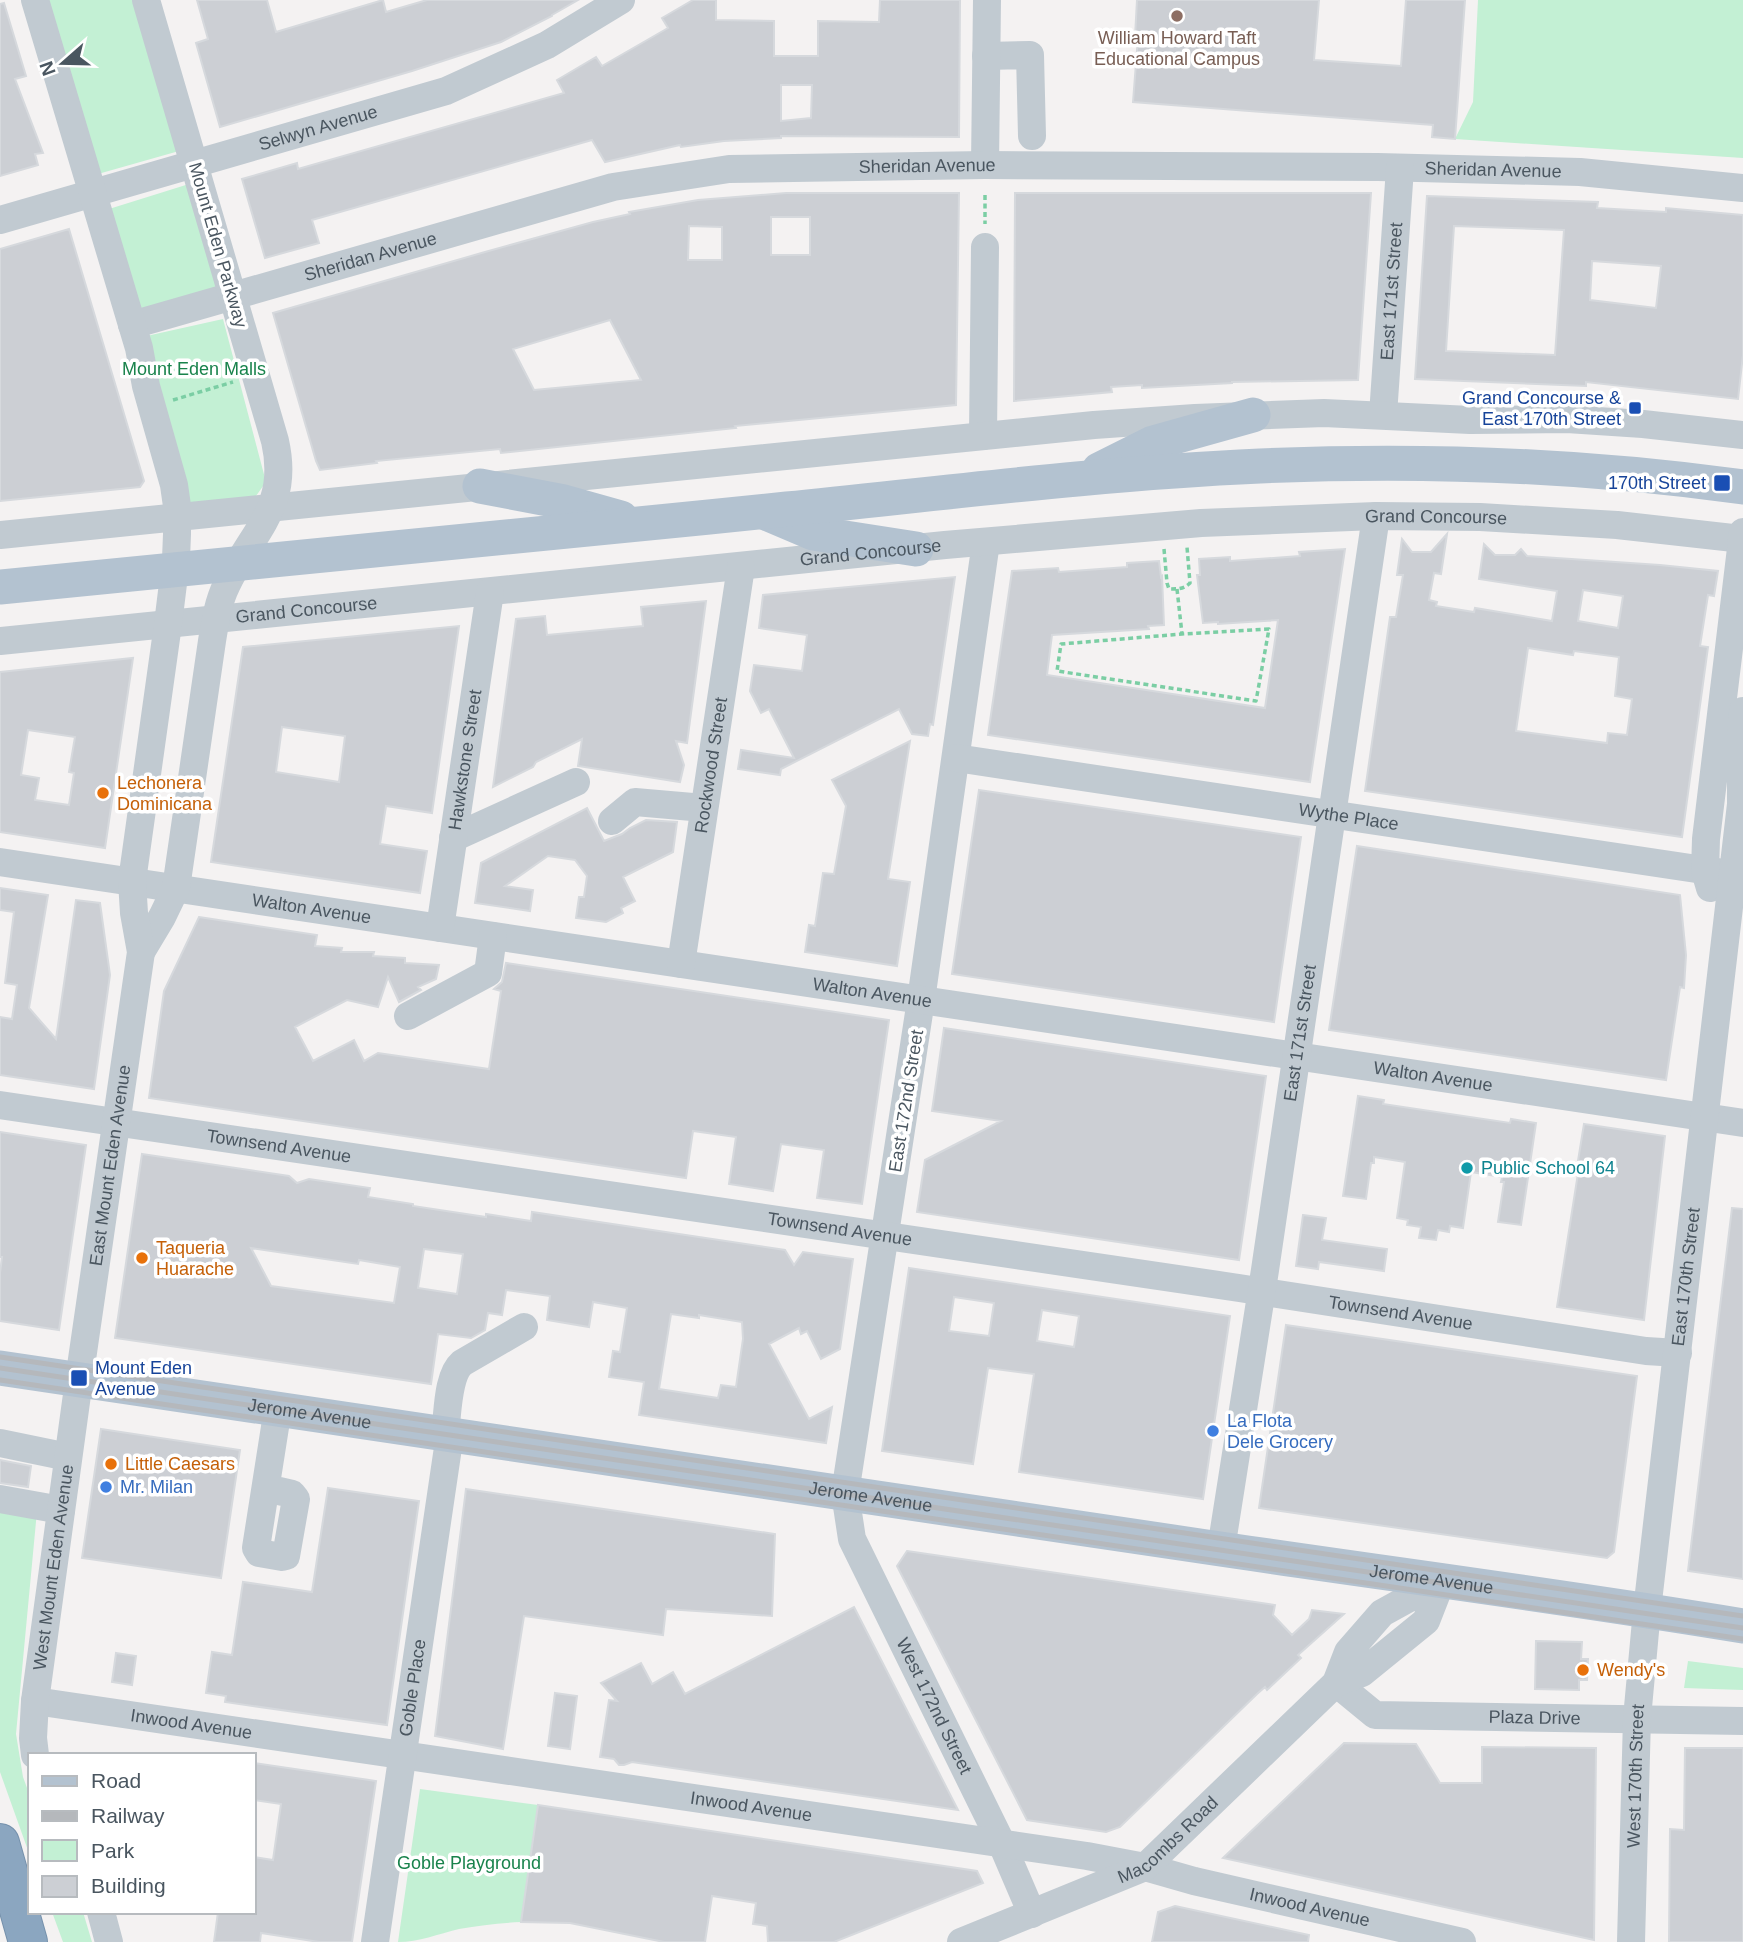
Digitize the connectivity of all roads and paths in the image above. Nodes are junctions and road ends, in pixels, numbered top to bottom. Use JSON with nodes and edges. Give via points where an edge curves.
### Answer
{"nodes":[{"id":1,"x":35,"y":0,"type":"edge"},
{"id":2,"x":146,"y":0,"type":"edge"},
{"id":3,"x":621,"y":0,"type":"edge"},
{"id":4,"x":987,"y":0,"type":"edge"},
{"id":5,"x":986,"y":56,"type":"junction"},
{"id":6,"x":1032,"y":136,"type":"dead end"},
{"id":7,"x":195,"y":164,"type":"junction"},
{"id":8,"x":985,"y":164,"type":"junction"},
{"id":9,"x":1400,"y":168,"type":"junction"},
{"id":10,"x":1743,"y":188,"type":"edge"},
{"id":11,"x":92,"y":193,"type":"junction"},
{"id":12,"x":985,"y":195,"type":"dead end"},
{"id":13,"x":0,"y":220,"type":"edge"},
{"id":14,"x":985,"y":237,"type":"joint"},
{"id":15,"x":233,"y":296,"type":"junction"},
{"id":16,"x":132,"y":325,"type":"junction"},
{"id":17,"x":235,"y":381,"type":"dead end"},
{"id":18,"x":167,"y":402,"type":"dead end"},
{"id":19,"x":1253,"y":415,"type":"junction"},
{"id":20,"x":1383,"y":415,"type":"junction"},
{"id":21,"x":1743,"y":435,"type":"edge"},
{"id":22,"x":983,"y":436,"type":"junction"},
{"id":23,"x":1083,"y":479,"type":"junction"},
{"id":24,"x":480,"y":486,"type":"junction"},
{"id":25,"x":1743,"y":487,"type":"edge"},
{"id":26,"x":271,"y":508,"type":"junction"},
{"id":27,"x":762,"y":511,"type":"junction"},
{"id":28,"x":1376,"y":516,"type":"junction"},
{"id":29,"x":178,"y":518,"type":"junction"},
{"id":30,"x":638,"y":523,"type":"junction"},
{"id":31,"x":1743,"y":532,"type":"edge"},
{"id":32,"x":0,"y":535,"type":"edge"},
{"id":33,"x":1743,"y":538,"type":"edge"},
{"id":34,"x":986,"y":542,"type":"junction"},
{"id":35,"x":1187,"y":547,"type":"dead end"},
{"id":36,"x":916,"y":548,"type":"junction"},
{"id":37,"x":1164,"y":549,"type":"dead end"},
{"id":38,"x":237,"y":565,"type":"junction"},
{"id":39,"x":741,"y":567,"type":"junction"},
{"id":40,"x":175,"y":571,"type":"junction"},
{"id":41,"x":0,"y":587,"type":"edge"},
{"id":42,"x":1177,"y":589,"type":"junction"},
{"id":43,"x":490,"y":592,"type":"junction"},
{"id":44,"x":216,"y":619,"type":"junction"},
{"id":45,"x":168,"y":624,"type":"junction"},
{"id":46,"x":1182,"y":634,"type":"junction"},
{"id":47,"x":0,"y":641,"type":"edge"},
{"id":48,"x":1743,"y":711,"type":"edge"},
{"id":49,"x":956,"y":758,"type":"junction"},
{"id":50,"x":576,"y":782,"type":"dead end"},
{"id":51,"x":1742,"y":802,"type":"edge"},
{"id":52,"x":704,"y":808,"type":"junction"},
{"id":53,"x":1333,"y":813,"type":"junction"},
{"id":54,"x":612,"y":821,"type":"dead end"},
{"id":55,"x":453,"y":838,"type":"junction"},
{"id":56,"x":0,"y":862,"type":"edge"},
{"id":57,"x":1705,"y":870,"type":"junction"},
{"id":58,"x":1738,"y":876,"type":"edge"},
{"id":59,"x":132,"y":881,"type":"junction"},
{"id":60,"x":176,"y":888,"type":"junction"},
{"id":61,"x":1743,"y":910,"type":"edge"},
{"id":62,"x":440,"y":928,"type":"junction"},
{"id":63,"x":493,"y":936,"type":"junction"},
{"id":64,"x":1725,"y":941,"type":"junction"},
{"id":65,"x":141,"y":952,"type":"junction"},
{"id":66,"x":681,"y":964,"type":"junction"},
{"id":67,"x":921,"y":1000,"type":"junction"},
{"id":68,"x":408,"y":1016,"type":"dead end"},
{"id":69,"x":1297,"y":1056,"type":"junction"},
{"id":70,"x":0,"y":1105,"type":"edge"},
{"id":71,"x":1704,"y":1116,"type":"junction"},
{"id":72,"x":117,"y":1122,"type":"junction"},
{"id":73,"x":1743,"y":1123,"type":"edge"},
{"id":74,"x":885,"y":1236,"type":"junction"},
{"id":75,"x":1262,"y":1292,"type":"junction"},
{"id":76,"x":524,"y":1327,"type":"dead end"},
{"id":77,"x":1678,"y":1353,"type":"junction"},
{"id":78,"x":0,"y":1368,"type":"edge"},
{"id":79,"x":79,"y":1380,"type":"junction"},
{"id":80,"x":278,"y":1408,"type":"junction"},
{"id":81,"x":448,"y":1434,"type":"junction"},
{"id":82,"x":0,"y":1443,"type":"edge"},
{"id":83,"x":68,"y":1457,"type":"junction"},
{"id":84,"x":266,"y":1488,"type":"dead end"},
{"id":85,"x":845,"y":1493,"type":"junction"},
{"id":86,"x":0,"y":1499,"type":"edge"},
{"id":87,"x":61,"y":1510,"type":"junction"},
{"id":88,"x":1221,"y":1549,"type":"junction"},
{"id":89,"x":1441,"y":1580,"type":"junction"},
{"id":90,"x":1647,"y":1611,"type":"junction"},
{"id":91,"x":1743,"y":1626,"type":"edge"},
{"id":92,"x":1336,"y":1683,"type":"junction"},
{"id":93,"x":35,"y":1701,"type":"junction"},
{"id":94,"x":1637,"y":1718,"type":"junction"},
{"id":95,"x":1743,"y":1721,"type":"edge"},
{"id":96,"x":34,"y":1753,"type":"edge"},
{"id":97,"x":403,"y":1754,"type":"junction"},
{"id":98,"x":0,"y":1843,"type":"edge"},
{"id":99,"x":1002,"y":1844,"type":"junction"},
{"id":100,"x":1145,"y":1867,"type":"junction"},
{"id":101,"x":0,"y":1888,"type":"edge"},
{"id":102,"x":101,"y":1914,"type":"edge"},
{"id":103,"x":1032,"y":1914,"type":"junction"},
{"id":104,"x":22,"y":1942,"type":"edge"},
{"id":105,"x":28,"y":1942,"type":"edge"},
{"id":106,"x":108,"y":1942,"type":"edge"},
{"id":107,"x":375,"y":1942,"type":"edge"},
{"id":108,"x":961,"y":1942,"type":"edge"},
{"id":109,"x":1462,"y":1942,"type":"edge"},
{"id":110,"x":1631,"y":1942,"type":"edge"}],
"edges":[{"from":1,"to":11,"type":"street"},
{"from":2,"to":7,"type":"street","name":"Mount Eden Parkway"},
{"from":3,"to":7,"type":"street","name":"Selwyn Avenue","via":[[547,46],[446,91]]},
{"from":4,"to":5,"type":"street"},
{"from":5,"to":6,"type":"street","via":[[1030,55]]},
{"from":5,"to":8,"type":"street"},
{"from":7,"to":11,"type":"street","name":"Selwyn Avenue"},
{"from":7,"to":15,"type":"street","name":"Mount Eden Parkway"},
{"from":8,"to":9,"type":"street","name":"Sheridan Avenue"},
{"from":8,"to":15,"type":"street","name":"Sheridan Avenue","via":[[729,169],[612,187]]},
{"from":9,"to":10,"type":"street","name":"Sheridan Avenue","via":[[1580,172]]},
{"from":9,"to":20,"type":"street","name":"East 171st Street"},
{"from":11,"to":13,"type":"street","name":"Selwyn Avenue"},
{"from":11,"to":16,"type":"street"},
{"from":12,"to":14,"type":"path"},
{"from":14,"to":22,"type":"street"},
{"from":15,"to":16,"type":"street","name":"Sheridan Avenue"},
{"from":15,"to":26,"type":"street","name":"Mount Eden Parkway","via":[[278,457],[279,481]]},
{"from":16,"to":29,"type":"street","via":[[174,485]]},
{"from":17,"to":18,"type":"path"},
{"from":19,"to":20,"type":"street"},
{"from":19,"to":22,"type":"street"},
{"from":19,"to":23,"type":"main road","via":[[1153,443]]},
{"from":20,"to":21,"type":"street","via":[[1567,419]]},
{"from":22,"to":24,"type":"street"},
{"from":23,"to":25,"type":"main road","via":[[1262,466],[1401,464],[1577,471]]},
{"from":23,"to":27,"type":"main road"},
{"from":24,"to":26,"type":"street"},
{"from":24,"to":30,"type":"main road","via":[[564,502]]},
{"from":26,"to":29,"type":"street"},
{"from":26,"to":38,"type":"street","name":"Mount Eden Parkway"},
{"from":27,"to":30,"type":"main road"},
{"from":27,"to":36,"type":"main road","via":[[813,533]]},
{"from":28,"to":33,"type":"street","name":"Grand Concourse","via":[[1570,522]]},
{"from":28,"to":34,"type":"street","name":"Grand Concourse","via":[[1201,523]]},
{"from":28,"to":53,"type":"street","name":"East 171st Street"},
{"from":29,"to":32,"type":"street"},
{"from":29,"to":40,"type":"street"},
{"from":30,"to":38,"type":"main road"},
{"from":31,"to":33,"type":"street","name":"East 170th Street"},
{"from":33,"to":57,"type":"street","name":"East 170th Street"},
{"from":34,"to":36,"type":"street","name":"Grand Concourse"},
{"from":34,"to":49,"type":"street","name":"East 172nd Street"},
{"from":35,"to":42,"type":"path","via":[[1191,583]]},
{"from":36,"to":39,"type":"street","name":"Grand Concourse"},
{"from":37,"to":42,"type":"path","via":[[1167,583],[1170,589]]},
{"from":38,"to":40,"type":"main road"},
{"from":38,"to":44,"type":"street"},
{"from":39,"to":43,"type":"street","name":"Grand Concourse"},
{"from":39,"to":52,"type":"street","name":"Rockwood Street"},
{"from":40,"to":41,"type":"main road"},
{"from":40,"to":45,"type":"street","name":"East Mount Eden Avenue"},
{"from":42,"to":46,"type":"path"},
{"from":43,"to":44,"type":"street","name":"Grand Concourse"},
{"from":43,"to":55,"type":"street","name":"Hawkstone Street"},
{"from":44,"to":45,"type":"street","name":"Grand Concourse"},
{"from":44,"to":60,"type":"street","name":"East Mount Eden Avenue"},
{"from":45,"to":47,"type":"street","name":"Grand Concourse"},
{"from":45,"to":59,"type":"street","name":"East Mount Eden Avenue"},
{"from":46,"to":46,"type":"path","via":[[1269,628],[1256,701],[1057,671],[1061,644]]},
{"from":48,"to":51,"type":"street","name":"East 170th Street"},
{"from":49,"to":53,"type":"street","name":"Wythe Place"},
{"from":49,"to":67,"type":"street","name":"East 172nd Street"},
{"from":50,"to":55,"type":"street"},
{"from":51,"to":58,"type":"street","name":"East 170th Street"},
{"from":52,"to":54,"type":"street","via":[[635,803]]},
{"from":52,"to":66,"type":"street","name":"Rockwood Street"},
{"from":53,"to":57,"type":"street","name":"Wythe Place"},
{"from":53,"to":69,"type":"street","name":"East 171st Street"},
{"from":55,"to":62,"type":"street","name":"Hawkstone Street"},
{"from":56,"to":59,"type":"street","name":"Walton Avenue"},
{"from":57,"to":58,"type":"street","name":"Wythe Place"},
{"from":57,"to":64,"type":"street","name":"East 170th Street"},
{"from":58,"to":64,"type":"street","name":"East 170th Street"},
{"from":59,"to":60,"type":"street","name":"Walton Avenue"},
{"from":59,"to":65,"type":"street","name":"East Mount Eden Avenue"},
{"from":60,"to":62,"type":"street","name":"Walton Avenue"},
{"from":60,"to":65,"type":"street","name":"East Mount Eden Avenue"},
{"from":61,"to":64,"type":"street","name":"East 170th Street"},
{"from":62,"to":63,"type":"street","name":"Walton Avenue"},
{"from":63,"to":66,"type":"street","name":"Walton Avenue"},
{"from":63,"to":68,"type":"street","via":[[488,972]]},
{"from":64,"to":71,"type":"street","name":"East 170th Street"},
{"from":65,"to":72,"type":"street","name":"East Mount Eden Avenue"},
{"from":66,"to":67,"type":"street","name":"Walton Avenue"},
{"from":67,"to":69,"type":"street","name":"Walton Avenue"},
{"from":67,"to":74,"type":"street","name":"East 172nd Street"},
{"from":69,"to":71,"type":"street","name":"Walton Avenue"},
{"from":69,"to":75,"type":"street","name":"East 171st Street"},
{"from":70,"to":72,"type":"street","name":"Townsend Avenue"},
{"from":71,"to":73,"type":"street","name":"Walton Avenue"},
{"from":71,"to":77,"type":"street","name":"East 170th Street"},
{"from":72,"to":74,"type":"street","name":"Townsend Avenue"},
{"from":72,"to":79,"type":"street","name":"East Mount Eden Avenue"},
{"from":74,"to":75,"type":"street","name":"Townsend Avenue"},
{"from":74,"to":85,"type":"street","name":"East 172nd Street"},
{"from":75,"to":77,"type":"street","name":"Townsend Avenue"},
{"from":75,"to":88,"type":"street","name":"East 171st Street"},
{"from":76,"to":81,"type":"street","name":"Goble Place","via":[[455,1370]]},
{"from":77,"to":90,"type":"street","name":"East 170th Street"},
{"from":78,"to":79,"type":"main road","name":"Jerome Avenue"},
{"from":79,"to":80,"type":"main road","name":"Jerome Avenue"},
{"from":79,"to":83,"type":"street","name":"West Mount Eden Avenue"},
{"from":80,"to":81,"type":"main road","name":"Jerome Avenue"},
{"from":80,"to":84,"type":"street"},
{"from":81,"to":85,"type":"main road","name":"Jerome Avenue"},
{"from":81,"to":97,"type":"street","name":"Goble Place"},
{"from":82,"to":83,"type":"street"},
{"from":83,"to":87,"type":"street","name":"West Mount Eden Avenue"},
{"from":85,"to":88,"type":"main road","name":"Jerome Avenue"},
{"from":85,"to":99,"type":"street","name":"West 172nd Street","via":[[852,1539]]},
{"from":86,"to":87,"type":"street"},
{"from":87,"to":93,"type":"street","name":"West Mount Eden Avenue"},
{"from":88,"to":89,"type":"main road","name":"Jerome Avenue"},
{"from":89,"to":90,"type":"main road","name":"Jerome Avenue"},
{"from":89,"to":92,"type":"street","name":"Macombs Road","via":[[1426,1621],[1362,1673]]},
{"from":90,"to":91,"type":"main road","name":"Jerome Avenue"},
{"from":90,"to":94,"type":"street","name":"West 170th Street"},
{"from":92,"to":94,"type":"street","name":"Plaza Drive","via":[[1375,1715]]},
{"from":92,"to":100,"type":"street","name":"Macombs Road"},
{"from":93,"to":96,"type":"street","name":"West Mount Eden Avenue"},
{"from":93,"to":97,"type":"street","name":"Inwood Avenue"},
{"from":94,"to":95,"type":"street","name":"Plaza Drive"},
{"from":94,"to":110,"type":"street","name":"West 170th Street"},
{"from":97,"to":99,"type":"street","name":"Inwood Avenue"},
{"from":97,"to":107,"type":"street","name":"Goble Place"},
{"from":98,"to":105,"type":"highway"},
{"from":99,"to":100,"type":"street","name":"Inwood Avenue"},
{"from":99,"to":103,"type":"street","name":"West 172nd Street"},
{"from":100,"to":103,"type":"street","name":"Macombs Road"},
{"from":100,"to":109,"type":"street","name":"Inwood Avenue"},
{"from":101,"to":104,"type":"highway"},
{"from":102,"to":106,"type":"street"},
{"from":103,"to":108,"type":"street","name":"Macombs Road"}]}
